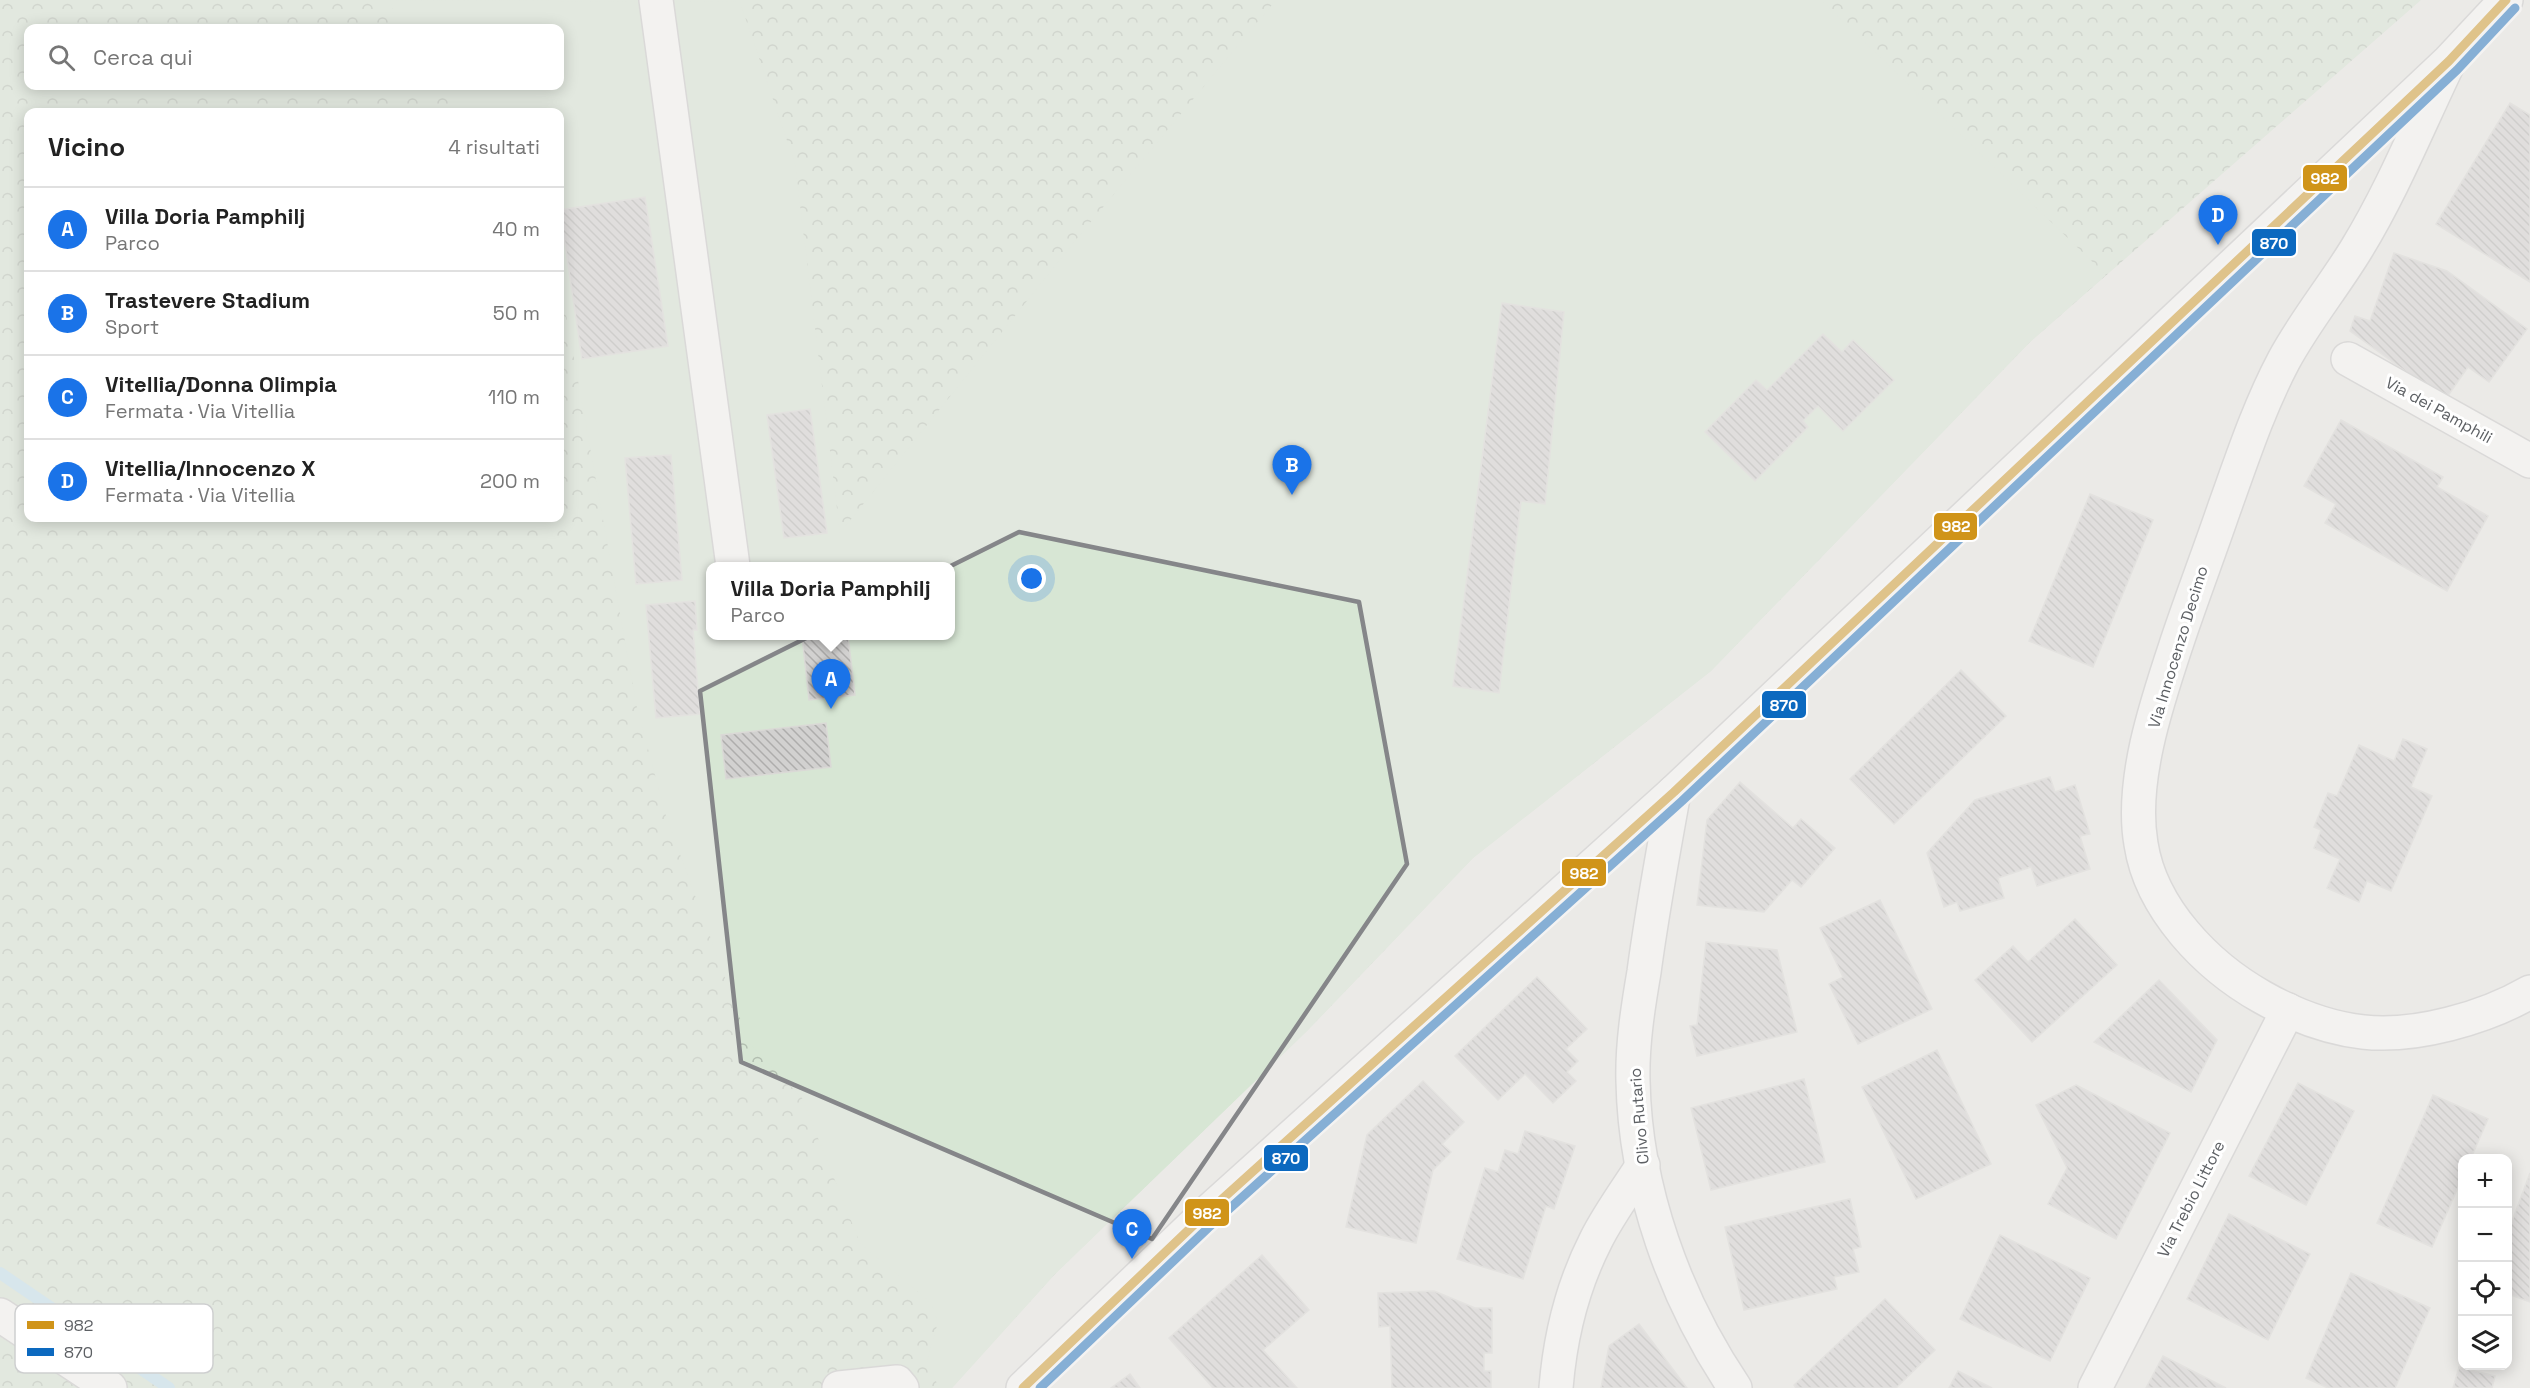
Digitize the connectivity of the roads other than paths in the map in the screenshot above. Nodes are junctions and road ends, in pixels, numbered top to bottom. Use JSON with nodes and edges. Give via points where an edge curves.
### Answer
{"nodes":[{"id":1,"x":656,"y":0,"type":"edge"},
{"id":2,"x":2506,"y":0,"type":"edge"},
{"id":3,"x":2450,"y":61,"type":"junction"},
{"id":4,"x":2348,"y":359,"type":"dead end"},
{"id":5,"x":2530,"y":461,"type":"edge"},
{"id":6,"x":732,"y":562,"type":"edge"},
{"id":7,"x":1674,"y":792,"type":"junction"},
{"id":8,"x":2530,"y":992,"type":"edge"},
{"id":9,"x":2288,"y":1010,"type":"junction"},
{"id":10,"x":1643,"y":1165,"type":"junction"},
{"id":11,"x":0,"y":1315,"type":"edge"},
{"id":12,"x":15,"y":1325,"type":"edge"},
{"id":13,"x":87,"y":1373,"type":"edge"},
{"id":14,"x":110,"y":1388,"type":"edge"},
{"id":15,"x":839,"y":1388,"type":"edge"},
{"id":16,"x":903,"y":1388,"type":"edge"},
{"id":17,"x":1023,"y":1388,"type":"edge"},
{"id":18,"x":1556,"y":1388,"type":"edge"},
{"id":19,"x":1735,"y":1388,"type":"edge"},
{"id":20,"x":2095,"y":1388,"type":"edge"}],
"edges":[{"from":1,"to":6,"type":"street"},
{"from":2,"to":3,"type":"street"},
{"from":3,"to":7,"type":"street"},
{"from":3,"to":9,"type":"street","name":"Via Innocenzo Decimo","via":[[2358,246],[2288,353],[2273,384],[2197,581],[2164,682],[2144,764],[2139,804],[2141,846],[2162,902],[2210,959],[2255,993]]},
{"from":4,"to":5,"type":"street","name":"Via dei Pamphili"},
{"from":7,"to":10,"type":"street","name":"Clivo Rutario","via":[[1646,955],[1635,1050],[1635,1109]]},
{"from":7,"to":17,"type":"street","via":[[1200,1219]]},
{"from":8,"to":9,"type":"street","name":"Via Innocenzo Decimo","via":[[2477,1016],[2388,1033],[2342,1028]]},
{"from":9,"to":20,"type":"street","name":"Via Trebio Littore"},
{"from":10,"to":18,"type":"street","via":[[1588,1257],[1566,1325]]},
{"from":10,"to":19,"type":"street","name":"Clivo Rutario","via":[[1665,1249],[1691,1312]]},
{"from":11,"to":12,"type":"street"},
{"from":13,"to":14,"type":"street"},
{"from":15,"to":16,"type":"street","via":[[897,1383]]}]}
